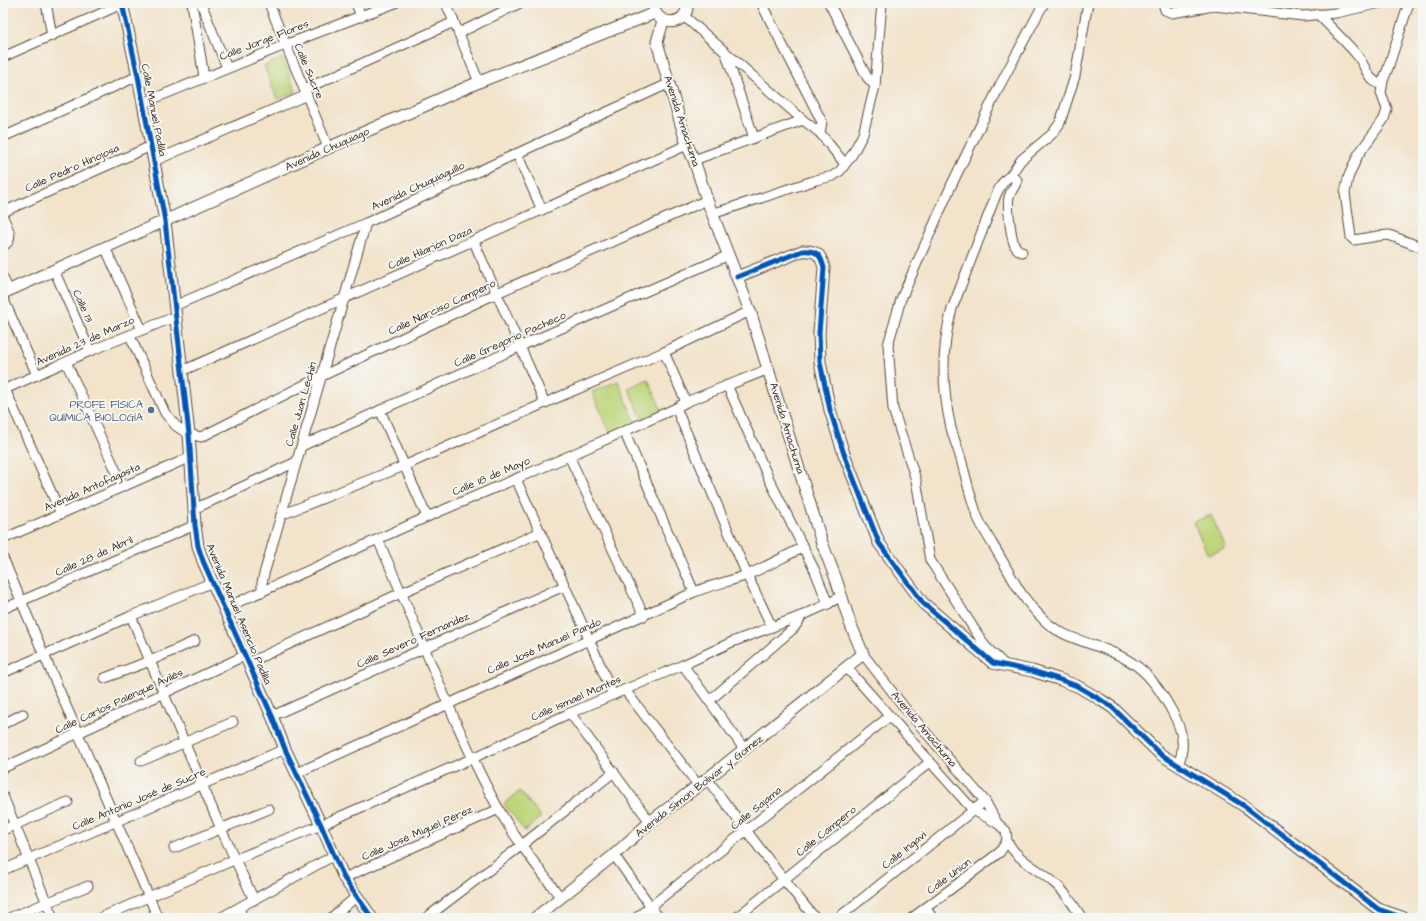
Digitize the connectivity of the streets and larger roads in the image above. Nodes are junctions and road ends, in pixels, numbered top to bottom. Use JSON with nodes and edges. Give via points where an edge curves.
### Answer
{"nodes":[{"id":1,"x":46,"y":3,"type":"edge"},
{"id":2,"x":192,"y":3,"type":"edge"},
{"id":3,"x":201,"y":3,"type":"edge"},
{"id":4,"x":269,"y":3,"type":"edge"},
{"id":5,"x":356,"y":3,"type":"edge"},
{"id":6,"x":395,"y":3,"type":"edge"},
{"id":7,"x":446,"y":3,"type":"edge"},
{"id":8,"x":520,"y":3,"type":"edge"},
{"id":9,"x":687,"y":3,"type":"edge"},
{"id":10,"x":761,"y":3,"type":"edge"},
{"id":11,"x":829,"y":3,"type":"edge"},
{"id":12,"x":882,"y":3,"type":"edge"},
{"id":13,"x":1044,"y":3,"type":"edge"},
{"id":14,"x":1088,"y":3,"type":"edge"},
{"id":15,"x":1163,"y":3,"type":"edge"},
{"id":16,"x":1381,"y":3,"type":"edge"},
{"id":17,"x":1409,"y":3,"type":"edge"},
{"id":18,"x":122,"y":4,"type":"edge"},
{"id":19,"x":654,"y":10,"type":"edge"},
{"id":20,"x":1318,"y":14,"type":"junction"},
{"id":21,"x":684,"y":16,"type":"junction"},
{"id":22,"x":361,"y":17,"type":"junction"},
{"id":23,"x":454,"y":22,"type":"junction"},
{"id":24,"x":459,"y":33,"type":"junction"},
{"id":25,"x":52,"y":36,"type":"junction"},
{"id":26,"x":285,"y":45,"type":"junction"},
{"id":27,"x":726,"y":53,"type":"junction"},
{"id":28,"x":3,"y":57,"type":"edge"},
{"id":29,"x":227,"y":68,"type":"junction"},
{"id":30,"x":138,"y":76,"type":"junction"},
{"id":31,"x":204,"y":77,"type":"junction"},
{"id":32,"x":479,"y":82,"type":"junction"},
{"id":33,"x":670,"y":83,"type":"junction"},
{"id":34,"x":1382,"y":85,"type":"junction"},
{"id":35,"x":875,"y":86,"type":"junction"},
{"id":36,"x":306,"y":92,"type":"junction"},
{"id":37,"x":143,"y":103,"type":"junction"},
{"id":38,"x":803,"y":120,"type":"junction"},
{"id":39,"x":820,"y":133,"type":"junction"},
{"id":40,"x":3,"y":137,"type":"edge"},
{"id":41,"x":754,"y":138,"type":"junction"},
{"id":42,"x":688,"y":145,"type":"junction"},
{"id":43,"x":151,"y":146,"type":"junction"},
{"id":44,"x":328,"y":148,"type":"junction"},
{"id":45,"x":517,"y":154,"type":"junction"},
{"id":46,"x":154,"y":160,"type":"junction"},
{"id":47,"x":694,"y":160,"type":"junction"},
{"id":48,"x":845,"y":164,"type":"junction"},
{"id":49,"x":1010,"y":176,"type":"junction"},
{"id":50,"x":707,"y":200,"type":"junction"},
{"id":51,"x":542,"y":210,"type":"junction"},
{"id":52,"x":3,"y":212,"type":"edge"},
{"id":53,"x":712,"y":214,"type":"junction"},
{"id":54,"x":3,"y":217,"type":"edge"},
{"id":55,"x":165,"y":221,"type":"junction"},
{"id":56,"x":366,"y":223,"type":"junction"},
{"id":57,"x":474,"y":242,"type":"junction"},
{"id":58,"x":3,"y":246,"type":"edge"},
{"id":59,"x":105,"y":248,"type":"junction"},
{"id":60,"x":1423,"y":248,"type":"edge"},
{"id":61,"x":1022,"y":252,"type":"dead end"},
{"id":62,"x":729,"y":256,"type":"junction"},
{"id":63,"x":54,"y":270,"type":"junction"},
{"id":64,"x":738,"y":277,"type":"junction"},
{"id":65,"x":3,"y":278,"type":"edge"},
{"id":66,"x":5,"y":294,"type":"edge"},
{"id":67,"x":497,"y":294,"type":"junction"},
{"id":68,"x":344,"y":300,"type":"junction"},
{"id":69,"x":175,"y":311,"type":"junction"},
{"id":70,"x":750,"y":312,"type":"junction"},
{"id":71,"x":142,"y":330,"type":"junction"},
{"id":72,"x":130,"y":336,"type":"junction"},
{"id":73,"x":521,"y":346,"type":"junction"},
{"id":74,"x":90,"y":351,"type":"junction"},
{"id":75,"x":664,"y":352,"type":"junction"},
{"id":76,"x":66,"y":362,"type":"junction"},
{"id":77,"x":769,"y":369,"type":"junction"},
{"id":78,"x":182,"y":371,"type":"junction"},
{"id":79,"x":37,"y":375,"type":"junction"},
{"id":80,"x":322,"y":376,"type":"junction"},
{"id":81,"x":727,"y":386,"type":"junction"},
{"id":82,"x":4,"y":390,"type":"edge"},
{"id":83,"x":686,"y":402,"type":"junction"},
{"id":84,"x":545,"y":403,"type":"junction"},
{"id":85,"x":676,"y":408,"type":"junction"},
{"id":86,"x":380,"y":410,"type":"junction"},
{"id":87,"x":624,"y":431,"type":"junction"},
{"id":88,"x":189,"y":434,"type":"junction"},
{"id":89,"x":302,"y":446,"type":"junction"},
{"id":90,"x":569,"y":456,"type":"junction"},
{"id":91,"x":191,"y":457,"type":"junction"},
{"id":92,"x":296,"y":462,"type":"junction"},
{"id":93,"x":404,"y":466,"type":"junction"},
{"id":94,"x":516,"y":479,"type":"junction"},
{"id":95,"x":123,"y":486,"type":"junction"},
{"id":96,"x":194,"y":510,"type":"junction"},
{"id":97,"x":61,"y":514,"type":"junction"},
{"id":98,"x":281,"y":515,"type":"junction"},
{"id":99,"x":427,"y":517,"type":"junction"},
{"id":100,"x":195,"y":525,"type":"junction"},
{"id":101,"x":541,"y":532,"type":"junction"},
{"id":102,"x":3,"y":539,"type":"edge"},
{"id":103,"x":378,"y":540,"type":"junction"},
{"id":104,"x":804,"y":547,"type":"junction"},
{"id":105,"x":3,"y":558,"type":"edge"},
{"id":106,"x":747,"y":575,"type":"junction"},
{"id":107,"x":213,"y":582,"type":"junction"},
{"id":108,"x":564,"y":586,"type":"junction"},
{"id":109,"x":262,"y":592,"type":"junction"},
{"id":110,"x":402,"y":592,"type":"junction"},
{"id":111,"x":694,"y":592,"type":"junction"},
{"id":112,"x":841,"y":596,"type":"junction"},
{"id":113,"x":21,"y":601,"type":"junction"},
{"id":114,"x":828,"y":604,"type":"junction"},
{"id":115,"x":225,"y":608,"type":"junction"},
{"id":116,"x":3,"y":609,"type":"edge"},
{"id":117,"x":131,"y":616,"type":"junction"},
{"id":118,"x":644,"y":616,"type":"junction"},
{"id":119,"x":801,"y":616,"type":"junction"},
{"id":120,"x":772,"y":627,"type":"junction"},
{"id":121,"x":589,"y":639,"type":"junction"},
{"id":122,"x":195,"y":641,"type":"dead end"},
{"id":123,"x":425,"y":648,"type":"junction"},
{"id":124,"x":863,"y":654,"type":"junction"},
{"id":125,"x":44,"y":656,"type":"junction"},
{"id":126,"x":246,"y":659,"type":"junction"},
{"id":127,"x":150,"y":661,"type":"junction"},
{"id":128,"x":683,"y":665,"type":"junction"},
{"id":129,"x":1006,"y":666,"type":"junction"},
{"id":130,"x":847,"y":668,"type":"junction"},
{"id":131,"x":3,"y":673,"type":"edge"},
{"id":132,"x":105,"y":678,"type":"dead end"},
{"id":133,"x":625,"y":690,"type":"junction"},
{"id":134,"x":163,"y":693,"type":"junction"},
{"id":135,"x":613,"y":695,"type":"junction"},
{"id":136,"x":708,"y":700,"type":"junction"},
{"id":137,"x":448,"y":703,"type":"junction"},
{"id":138,"x":570,"y":713,"type":"junction"},
{"id":139,"x":23,"y":714,"type":"dead end"},
{"id":140,"x":272,"y":716,"type":"junction"},
{"id":141,"x":890,"y":716,"type":"junction"},
{"id":142,"x":233,"y":722,"type":"dead end"},
{"id":143,"x":3,"y":724,"type":"edge"},
{"id":144,"x":78,"y":734,"type":"junction"},
{"id":145,"x":184,"y":743,"type":"junction"},
{"id":146,"x":285,"y":749,"type":"junction"},
{"id":147,"x":745,"y":750,"type":"junction"},
{"id":148,"x":473,"y":758,"type":"junction"},
{"id":149,"x":141,"y":761,"type":"dead end"},
{"id":150,"x":930,"y":762,"type":"junction"},
{"id":151,"x":1178,"y":765,"type":"junction"},
{"id":152,"x":3,"y":768,"type":"edge"},
{"id":153,"x":614,"y":772,"type":"junction"},
{"id":154,"x":297,"y":773,"type":"junction"},
{"id":155,"x":703,"y":783,"type":"junction"},
{"id":156,"x":202,"y":785,"type":"junction"},
{"id":157,"x":3,"y":796,"type":"edge"},
{"id":158,"x":985,"y":801,"type":"junction"},
{"id":159,"x":68,"y":802,"type":"dead end"},
{"id":160,"x":270,"y":809,"type":"dead end"},
{"id":161,"x":499,"y":809,"type":"junction"},
{"id":162,"x":973,"y":810,"type":"junction"},
{"id":163,"x":115,"y":821,"type":"junction"},
{"id":164,"x":650,"y":822,"type":"junction"},
{"id":165,"x":997,"y":823,"type":"junction"},
{"id":166,"x":15,"y":825,"type":"junction"},
{"id":167,"x":321,"y":825,"type":"junction"},
{"id":168,"x":221,"y":829,"type":"junction"},
{"id":169,"x":3,"y":830,"type":"edge"},
{"id":170,"x":747,"y":831,"type":"junction"},
{"id":171,"x":1007,"y":841,"type":"junction"},
{"id":172,"x":522,"y":845,"type":"junction"},
{"id":173,"x":174,"y":848,"type":"dead end"},
{"id":174,"x":614,"y":855,"type":"junction"},
{"id":175,"x":334,"y":856,"type":"junction"},
{"id":176,"x":29,"y":859,"type":"junction"},
{"id":177,"x":236,"y":859,"type":"junction"},
{"id":178,"x":3,"y":870,"type":"edge"},
{"id":179,"x":344,"y":878,"type":"junction"},
{"id":180,"x":784,"y":880,"type":"junction"},
{"id":181,"x":88,"y":886,"type":"dead end"},
{"id":182,"x":148,"y":897,"type":"junction"},
{"id":183,"x":356,"y":897,"type":"junction"},
{"id":184,"x":561,"y":898,"type":"junction"},
{"id":185,"x":254,"y":900,"type":"junction"},
{"id":186,"x":46,"y":903,"type":"junction"},
{"id":187,"x":650,"y":906,"type":"junction"},
{"id":188,"x":240,"y":908,"type":"junction"},
{"id":189,"x":925,"y":908,"type":"junction"},
{"id":190,"x":9,"y":918,"type":"edge"},
{"id":191,"x":53,"y":918,"type":"edge"},
{"id":192,"x":100,"y":918,"type":"edge"},
{"id":193,"x":158,"y":918,"type":"edge"},
{"id":194,"x":220,"y":918,"type":"edge"},
{"id":195,"x":241,"y":918,"type":"edge"},
{"id":196,"x":330,"y":918,"type":"edge"},
{"id":197,"x":372,"y":918,"type":"edge"},
{"id":198,"x":426,"y":918,"type":"edge"},
{"id":199,"x":535,"y":918,"type":"edge"},
{"id":200,"x":636,"y":918,"type":"edge"},
{"id":201,"x":659,"y":918,"type":"edge"},
{"id":202,"x":736,"y":918,"type":"edge"},
{"id":203,"x":815,"y":918,"type":"edge"},
{"id":204,"x":838,"y":918,"type":"edge"},
{"id":205,"x":912,"y":918,"type":"edge"},
{"id":206,"x":933,"y":918,"type":"edge"},
{"id":207,"x":1082,"y":918,"type":"edge"},
{"id":208,"x":1404,"y":918,"type":"edge"}],
"edges":[{"from":1,"to":25,"type":"street"},
{"from":2,"to":31,"type":"street"},
{"from":3,"to":29,"type":"street"},
{"from":4,"to":26,"type":"street","name":"Calle Sucre"},
{"from":5,"to":22,"type":"street"},
{"from":6,"to":22,"type":"street","name":"Calle Jorge Flores"},
{"from":7,"to":23,"type":"street"},
{"from":8,"to":24,"type":"street"},
{"from":9,"to":21,"type":"street"},
{"from":10,"to":39,"type":"street","via":[[822,122]]},
{"from":11,"to":35,"type":"street","via":[[867,77]]},
{"from":12,"to":35,"type":"street"},
{"from":13,"to":129,"type":"street","via":[[1000,85],[951,186],[901,299],[888,345],[893,409],[916,480],[930,560],[985,646]]},
{"from":14,"to":49,"type":"street","via":[[1075,76],[1060,123],[1052,134],[1021,160]]},
{"from":15,"to":20,"type":"street","via":[[1165,10],[1172,13],[1214,6],[1303,16]]},
{"from":16,"to":20,"type":"street","via":[[1336,13]]},
{"from":17,"to":34,"type":"street"},
{"from":18,"to":25,"type":"street"},
{"from":18,"to":30,"type":"street","name":"Calle Manuel Padilla"},
{"from":19,"to":21,"type":"street","name":"Avenida Chuquiago","via":[[674,22]]},
{"from":19,"to":32,"type":"street","name":"Avenida Chuquiago"},
{"from":19,"to":33,"type":"street","name":"Avenida Amachuma","via":[[657,42]]},
{"from":20,"to":34,"type":"street","via":[[1358,56],[1370,78]]},
{"from":21,"to":27,"type":"street"},
{"from":22,"to":26,"type":"street","name":"Calle Jorge Flores"},
{"from":23,"to":24,"type":"street"},
{"from":23,"to":36,"type":"street"},
{"from":24,"to":32,"type":"street"},
{"from":25,"to":28,"type":"street"},
{"from":26,"to":29,"type":"street","name":"Calle Jorge Flores"},
{"from":26,"to":36,"type":"street","name":"Calle Sucre"},
{"from":27,"to":38,"type":"street"},
{"from":27,"to":41,"type":"street"},
{"from":29,"to":31,"type":"street","name":"Calle Jorge Flores"},
{"from":30,"to":37,"type":"street","name":"Calle Manuel Padilla"},
{"from":30,"to":40,"type":"street"},
{"from":31,"to":37,"type":"street","name":"Calle Jorge Flores"},
{"from":32,"to":44,"type":"street","name":"Avenida Chuquiago"},
{"from":33,"to":42,"type":"street","name":"Avenida Amachuma"},
{"from":33,"to":45,"type":"street","name":"Avenida Chuquiaguillo"},
{"from":34,"to":60,"type":"street","via":[[1381,93],[1387,109],[1384,119],[1358,156],[1348,178],[1345,193],[1351,237],[1354,240],[1389,236]]},
{"from":35,"to":48,"type":"street","via":[[863,134]]},
{"from":36,"to":44,"type":"street","name":"Calle Sucre"},
{"from":36,"to":46,"type":"street"},
{"from":37,"to":43,"type":"street","name":"Calle Manuel Padilla"},
{"from":38,"to":39,"type":"street"},
{"from":38,"to":41,"type":"street"},
{"from":39,"to":48,"type":"street"},
{"from":41,"to":47,"type":"street"},
{"from":42,"to":47,"type":"street","name":"Avenida Amachuma"},
{"from":42,"to":51,"type":"street","name":"Calle Hilarión Daza"},
{"from":43,"to":46,"type":"street","name":"Calle Manuel Padilla"},
{"from":43,"to":52,"type":"street","name":"Calle Pedro Hinojosa"},
{"from":44,"to":55,"type":"street","name":"Avenida Chuquiago"},
{"from":45,"to":51,"type":"street"},
{"from":45,"to":56,"type":"street","name":"Avenida Chuquiaguillo"},
{"from":46,"to":55,"type":"street","name":"Calle Manuel Padilla"},
{"from":47,"to":50,"type":"street","name":"Avenida Amachuma"},
{"from":48,"to":53,"type":"street","via":[[833,176]]},
{"from":49,"to":61,"type":"street","via":[[1017,180],[1011,189],[1008,205],[1014,242]]},
{"from":49,"to":151,"type":"street","via":[[996,195],[952,309],[944,348],[945,395],[970,499],[1019,591],[1052,628],[1133,662],[1157,686],[1179,724],[1183,740]]},
{"from":50,"to":53,"type":"street","name":"Avenida Amachuma"},
{"from":50,"to":67,"type":"street","name":"Calle Narciso Campero"},
{"from":51,"to":57,"type":"street","name":"Calle Hilarión Daza"},
{"from":53,"to":62,"type":"street","name":"Avenida Amachuma"},
{"from":54,"to":58,"type":"street","via":[[11,236]]},
{"from":55,"to":59,"type":"street","name":"Avenida Chuquiago"},
{"from":55,"to":69,"type":"street","name":"Avenida Manuel Asencio Padilla"},
{"from":56,"to":68,"type":"street","name":"Calle Juan Lechin"},
{"from":56,"to":69,"type":"street","name":"Avenida Chuquiaguillo"},
{"from":57,"to":67,"type":"street"},
{"from":57,"to":68,"type":"street","name":"Calle Hilarión Daza"},
{"from":59,"to":63,"type":"street","name":"Avenida Chuquiago"},
{"from":59,"to":71,"type":"street"},
{"from":62,"to":64,"type":"street","name":"Avenida Amachuma"},
{"from":62,"to":73,"type":"street","name":"Calle Gregorio Pacheco"},
{"from":63,"to":66,"type":"street","name":"Avenida Chuquiago"},
{"from":63,"to":74,"type":"street","name":"Calle 13"},
{"from":64,"to":70,"type":"street","name":"Avenida Amachuma"},
{"from":64,"to":129,"type":"street","via":[[802,251],[811,250],[822,260],[824,268],[819,333],[820,362],[830,410],[844,454],[879,543],[923,603],[981,654],[993,663]]},
{"from":65,"to":66,"type":"street"},
{"from":66,"to":79,"type":"street"},
{"from":67,"to":73,"type":"street"},
{"from":67,"to":80,"type":"street","name":"Calle Narciso Campero"},
{"from":68,"to":78,"type":"street","name":"Calle Hilarión Daza"},
{"from":68,"to":80,"type":"street","name":"Calle Juan Lechin"},
{"from":69,"to":71,"type":"street","name":"Avenida 23 de Marzo"},
{"from":69,"to":78,"type":"street","name":"Avenida Manuel Asencio Padilla"},
{"from":70,"to":75,"type":"street"},
{"from":70,"to":77,"type":"street","name":"Avenida Amachuma"},
{"from":71,"to":72,"type":"street","name":"Avenida 23 de Marzo"},
{"from":72,"to":74,"type":"street","name":"Avenida 23 de Marzo"},
{"from":72,"to":88,"type":"street","via":[[165,413],[176,426]]},
{"from":73,"to":84,"type":"street"},
{"from":73,"to":86,"type":"street","name":"Calle Gregorio Pacheco"},
{"from":74,"to":76,"type":"street","name":"Avenida 23 de Marzo"},
{"from":75,"to":83,"type":"street"},
{"from":75,"to":84,"type":"street"},
{"from":76,"to":79,"type":"street","name":"Avenida 23 de Marzo"},
{"from":76,"to":95,"type":"street"},
{"from":77,"to":81,"type":"street","name":"Calle 18 de Mayo"},
{"from":77,"to":112,"type":"street","name":"Avenida Amachuma"},
{"from":78,"to":88,"type":"street","name":"Avenida Manuel Asencio Padilla"},
{"from":79,"to":82,"type":"street","name":"Avenida 23 de Marzo"},
{"from":80,"to":88,"type":"street","name":"Calle Narciso Campero","via":[[201,437]]},
{"from":80,"to":89,"type":"street","name":"Calle Juan Lechin"},
{"from":81,"to":83,"type":"street","name":"Calle 18 de Mayo"},
{"from":81,"to":104,"type":"street","via":[[768,477]]},
{"from":82,"to":97,"type":"street"},
{"from":83,"to":85,"type":"street","name":"Calle 18 de Mayo"},
{"from":84,"to":93,"type":"street"},
{"from":85,"to":87,"type":"street","name":"Calle 18 de Mayo"},
{"from":85,"to":106,"type":"street"},
{"from":86,"to":89,"type":"street","name":"Calle Gregorio Pacheco"},
{"from":86,"to":93,"type":"street"},
{"from":87,"to":90,"type":"street","name":"Calle 18 de Mayo"},
{"from":87,"to":111,"type":"street"},
{"from":88,"to":91,"type":"street","name":"Avenida Manuel Asencio Padilla"},
{"from":89,"to":92,"type":"street","name":"Calle Juan Lechin"},
{"from":90,"to":94,"type":"street","name":"Calle 18 de Mayo"},
{"from":90,"to":118,"type":"street"},
{"from":91,"to":95,"type":"street","name":"Avenida Antofagasta"},
{"from":91,"to":96,"type":"street","name":"Avenida Manuel Asencio Padilla"},
{"from":92,"to":96,"type":"street"},
{"from":92,"to":98,"type":"street","name":"Calle Juan Lechin"},
{"from":93,"to":98,"type":"street"},
{"from":93,"to":99,"type":"street"},
{"from":94,"to":99,"type":"street","name":"Calle 18 de Mayo"},
{"from":94,"to":101,"type":"street"},
{"from":95,"to":97,"type":"street","name":"Avenida Antofagasta"},
{"from":96,"to":100,"type":"street","name":"Avenida Manuel Asencio Padilla"},
{"from":97,"to":102,"type":"street","name":"Avenida Antofagasta"},
{"from":98,"to":109,"type":"street","name":"Calle Juan Lechin","via":[[264,574]]},
{"from":99,"to":103,"type":"street","name":"Calle 18 de Mayo"},
{"from":100,"to":107,"type":"street","name":"Avenida Manuel Asencio Padilla","via":[[198,546]]},
{"from":100,"to":113,"type":"street","name":"Calle 28 de Abril"},
{"from":101,"to":108,"type":"street"},
{"from":101,"to":110,"type":"street","name":"Calle Carlos Palenque Avilés"},
{"from":103,"to":109,"type":"street","name":"Calle 18 de Mayo"},
{"from":103,"to":110,"type":"street"},
{"from":104,"to":106,"type":"street","name":"Calle José Manuel Pando"},
{"from":104,"to":114,"type":"street"},
{"from":105,"to":113,"type":"street"},
{"from":106,"to":111,"type":"street","name":"Calle José Manuel Pando"},
{"from":106,"to":120,"type":"street"},
{"from":107,"to":115,"type":"street","name":"Avenida Manuel Asencio Padilla"},
{"from":107,"to":117,"type":"street"},
{"from":108,"to":121,"type":"street"},
{"from":108,"to":123,"type":"street","name":"Calle Severo Fernandez"},
{"from":109,"to":115,"type":"street","name":"Calle 18 de Mayo"},
{"from":110,"to":123,"type":"street"},
{"from":110,"to":126,"type":"street","name":"Calle Carlos Palenque Avilés"},
{"from":111,"to":118,"type":"street","name":"Calle José Manuel Pando"},
{"from":112,"to":114,"type":"street","name":"Calle Ismael Montes"},
{"from":112,"to":124,"type":"street","name":"Avenida Amachuma"},
{"from":113,"to":116,"type":"street","name":"Calle 28 de Abril"},
{"from":113,"to":125,"type":"street"},
{"from":114,"to":119,"type":"street","name":"Calle Ismael Montes"},
{"from":115,"to":126,"type":"street","name":"Avenida Manuel Asencio Padilla"},
{"from":117,"to":125,"type":"street"},
{"from":117,"to":127,"type":"street"},
{"from":118,"to":121,"type":"street","name":"Calle José Manuel Pando"},
{"from":119,"to":120,"type":"street","name":"Calle Ismael Montes"},
{"from":119,"to":136,"type":"street","via":[[794,628]]},
{"from":120,"to":128,"type":"street","name":"Calle Ismael Montes"},
{"from":121,"to":135,"type":"street"},
{"from":121,"to":137,"type":"street","name":"Calle José Manuel Pando"},
{"from":122,"to":127,"type":"street"},
{"from":123,"to":137,"type":"street"},
{"from":123,"to":140,"type":"street","name":"Calle Severo Fernandez"},
{"from":124,"to":130,"type":"street","name":"Avenida Simon Bolivar y Gomez"},
{"from":124,"to":158,"type":"street","name":"Avenida Amachuma"},
{"from":125,"to":131,"type":"street"},
{"from":125,"to":144,"type":"street"},
{"from":126,"to":134,"type":"street","name":"Calle Carlos Palenque Avilés"},
{"from":126,"to":140,"type":"street","name":"Avenida Manuel Asencio Padilla"},
{"from":127,"to":132,"type":"street"},
{"from":127,"to":134,"type":"street"},
{"from":128,"to":133,"type":"street","name":"Calle Ismael Montes"},
{"from":128,"to":136,"type":"street"},
{"from":129,"to":151,"type":"street","via":[[1077,686],[1113,708],[1160,754]]},
{"from":130,"to":141,"type":"street"},
{"from":130,"to":147,"type":"street","name":"Avenida Simon Bolivar y Gomez"},
{"from":133,"to":135,"type":"street","name":"Calle Ismael Montes"},
{"from":133,"to":155,"type":"street"},
{"from":134,"to":144,"type":"street","name":"Calle Carlos Palenque Avilés"},
{"from":134,"to":145,"type":"street"},
{"from":135,"to":138,"type":"street","name":"Calle Ismael Montes"},
{"from":136,"to":147,"type":"street"},
{"from":137,"to":148,"type":"street"},
{"from":137,"to":154,"type":"street","name":"Calle José Manuel Pando"},
{"from":138,"to":148,"type":"street","name":"Calle Ismael Montes"},
{"from":138,"to":153,"type":"street"},
{"from":139,"to":143,"type":"street"},
{"from":140,"to":146,"type":"street","name":"Avenida Manuel Asencio Padilla"},
{"from":141,"to":150,"type":"street"},
{"from":141,"to":170,"type":"street","name":"Calle Sajama"},
{"from":142,"to":145,"type":"street"},
{"from":144,"to":152,"type":"street","name":"Calle Carlos Palenque Avilés"},
{"from":144,"to":163,"type":"street"},
{"from":145,"to":149,"type":"street"},
{"from":145,"to":156,"type":"street"},
{"from":146,"to":154,"type":"street","name":"Avenida Manuel Asencio Padilla"},
{"from":146,"to":156,"type":"street","name":"Calle Antonio José de Sucre"},
{"from":147,"to":155,"type":"street","name":"Avenida Simon Bolivar y Gomez"},
{"from":148,"to":161,"type":"street"},
{"from":148,"to":167,"type":"street","name":"Calle Ismael Montes"},
{"from":150,"to":162,"type":"street"},
{"from":150,"to":180,"type":"street","name":"Calle Campero"},
{"from":151,"to":208,"type":"street","via":[[1246,806],[1378,909]]},
{"from":153,"to":164,"type":"street"},
{"from":153,"to":172,"type":"street"},
{"from":154,"to":167,"type":"street","name":"Avenida Manuel Asencio Padilla"},
{"from":155,"to":164,"type":"street","name":"Avenida Simon Bolivar y Gomez"},
{"from":155,"to":170,"type":"street"},
{"from":156,"to":163,"type":"street","name":"Calle Antonio José de Sucre"},
{"from":156,"to":168,"type":"street"},
{"from":157,"to":166,"type":"street"},
{"from":158,"to":162,"type":"street","name":"Calle Ingavi"},
{"from":158,"to":165,"type":"street","name":"Avenida Amachuma"},
{"from":159,"to":166,"type":"street"},
{"from":160,"to":168,"type":"street"},
{"from":161,"to":172,"type":"street"},
{"from":161,"to":179,"type":"street","name":"Calle José Miguel Pérez"},
{"from":162,"to":165,"type":"street"},
{"from":162,"to":204,"type":"street","name":"Calle Ingavi"},
{"from":163,"to":176,"type":"street","name":"Calle Antonio José de Sucre"},
{"from":163,"to":182,"type":"street"},
{"from":164,"to":174,"type":"street","name":"Avenida Simon Bolivar y Gomez"},
{"from":165,"to":171,"type":"street","name":"Avenida Amachuma","via":[[1006,831]]},
{"from":166,"to":169,"type":"street"},
{"from":166,"to":176,"type":"street"},
{"from":167,"to":175,"type":"street","name":"Avenida Manuel Asencio Padilla"},
{"from":167,"to":177,"type":"street","name":"Calle Ismael Montes"},
{"from":168,"to":173,"type":"street"},
{"from":168,"to":177,"type":"street"},
{"from":170,"to":180,"type":"street"},
{"from":170,"to":187,"type":"street","name":"Calle Sajama"},
{"from":171,"to":189,"type":"street","name":"Calle Union","via":[[1000,852]]},
{"from":171,"to":207,"type":"street","name":"Avenida Amachuma","via":[[1022,859],[1055,883]]},
{"from":172,"to":184,"type":"street"},
{"from":172,"to":198,"type":"street"},
{"from":174,"to":184,"type":"street","name":"Avenida Simon Bolivar y Gomez"},
{"from":174,"to":187,"type":"street"},
{"from":175,"to":179,"type":"street","name":"Avenida Manuel Asencio Padilla"},
{"from":175,"to":185,"type":"street"},
{"from":176,"to":178,"type":"street","name":"Calle Antonio José de Sucre"},
{"from":176,"to":186,"type":"street"},
{"from":177,"to":182,"type":"street","name":"Calle Ismael Montes"},
{"from":177,"to":185,"type":"street"},
{"from":179,"to":183,"type":"street","name":"Avenida Manuel Asencio Padilla"},
{"from":180,"to":202,"type":"street","name":"Calle Campero"},
{"from":180,"to":203,"type":"street"},
{"from":181,"to":186,"type":"street"},
{"from":182,"to":192,"type":"street","name":"Calle Ismael Montes"},
{"from":182,"to":193,"type":"street"},
{"from":183,"to":196,"type":"street"},
{"from":183,"to":197,"type":"street","name":"Avenida Manuel Asencio Padilla"},
{"from":184,"to":199,"type":"street","name":"Avenida Simon Bolivar y Gomez"},
{"from":185,"to":188,"type":"street"},
{"from":186,"to":190,"type":"street"},
{"from":186,"to":191,"type":"street"},
{"from":187,"to":200,"type":"street","name":"Calle Sajama"},
{"from":187,"to":201,"type":"street"},
{"from":188,"to":194,"type":"street"},
{"from":188,"to":195,"type":"street"},
{"from":189,"to":205,"type":"street","name":"Calle Union"},
{"from":189,"to":206,"type":"street"}]}
